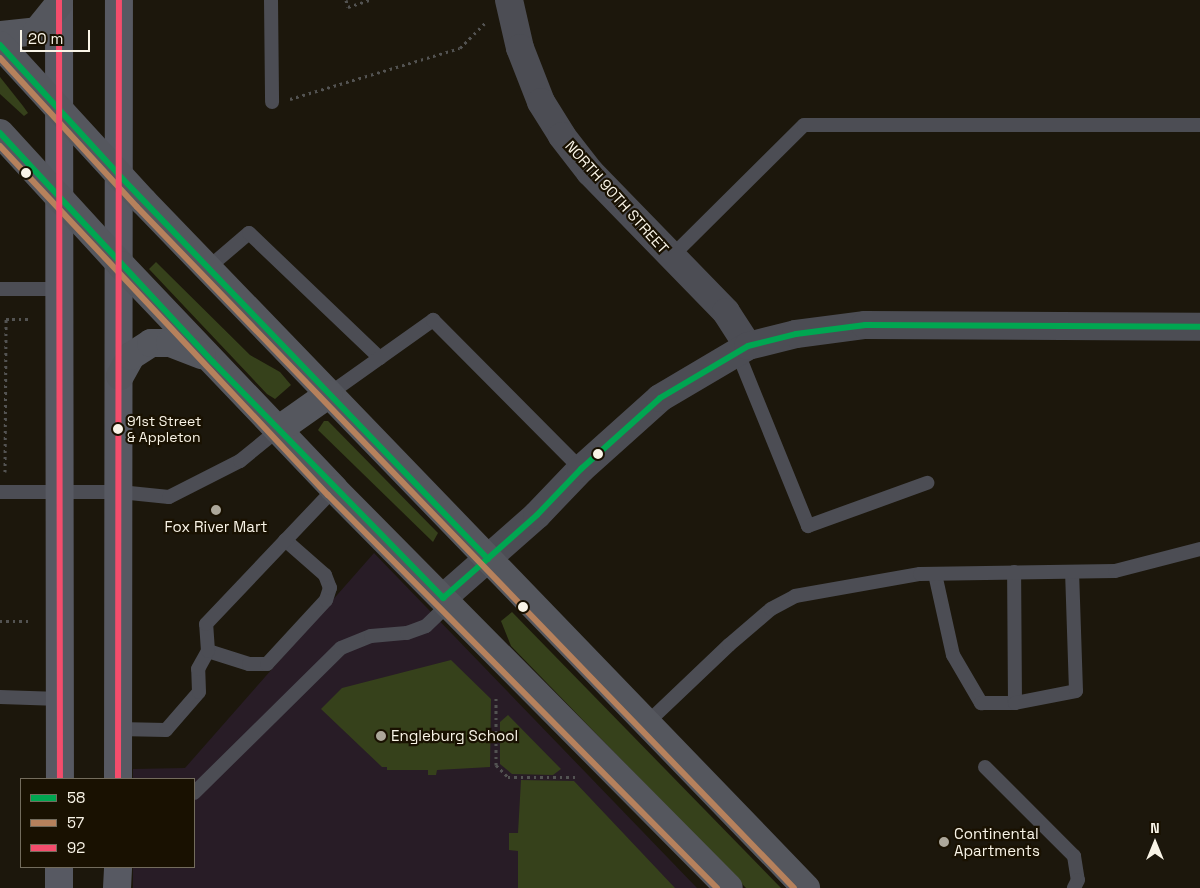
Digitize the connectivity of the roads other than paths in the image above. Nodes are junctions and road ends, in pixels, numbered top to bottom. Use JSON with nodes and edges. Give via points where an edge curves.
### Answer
{"nodes":[{"id":1,"x":119,"y":0,"type":"edge"},
{"id":2,"x":271,"y":0,"type":"edge"},
{"id":3,"x":59,"y":2,"type":"edge"},
{"id":4,"x":510,"y":3,"type":"edge"},
{"id":5,"x":0,"y":35,"type":"edge"},
{"id":6,"x":0,"y":45,"type":"edge"},
{"id":7,"x":272,"y":102,"type":"road end"},
{"id":8,"x":57,"y":106,"type":"junction"},
{"id":9,"x":1200,"y":125,"type":"edge"},
{"id":10,"x":0,"y":133,"type":"edge"},
{"id":11,"x":118,"y":174,"type":"junction"},
{"id":12,"x":58,"y":195,"type":"junction"},
{"id":13,"x":671,"y":257,"type":"junction"},
{"id":14,"x":121,"y":265,"type":"junction"},
{"id":15,"x":208,"y":268,"type":"junction"},
{"id":16,"x":0,"y":289,"type":"edge"},
{"id":17,"x":57,"y":289,"type":"junction"},
{"id":18,"x":1200,"y":327,"type":"edge"},
{"id":19,"x":743,"y":349,"type":"junction"},
{"id":20,"x":380,"y":358,"type":"junction"},
{"id":21,"x":213,"y":362,"type":"junction"},
{"id":22,"x":120,"y":376,"type":"junction"},
{"id":23,"x":330,"y":394,"type":"junction"},
{"id":24,"x":278,"y":430,"type":"junction"},
{"id":25,"x":581,"y":469,"type":"junction"},
{"id":26,"x":926,"y":484,"type":"dead end"},
{"id":27,"x":334,"y":489,"type":"junction"},
{"id":28,"x":0,"y":492,"type":"edge"},
{"id":29,"x":61,"y":492,"type":"junction"},
{"id":30,"x":120,"y":492,"type":"junction"},
{"id":31,"x":285,"y":540,"type":"junction"},
{"id":32,"x":1200,"y":549,"type":"edge"},
{"id":33,"x":488,"y":559,"type":"junction"},
{"id":34,"x":1014,"y":572,"type":"junction"},
{"id":35,"x":1072,"y":572,"type":"junction"},
{"id":36,"x":935,"y":574,"type":"junction"},
{"id":37,"x":446,"y":601,"type":"junction"},
{"id":38,"x":208,"y":651,"type":"junction"},
{"id":39,"x":0,"y":697,"type":"edge"},
{"id":40,"x":60,"y":698,"type":"junction"},
{"id":41,"x":1015,"y":703,"type":"junction"},
{"id":42,"x":647,"y":723,"type":"junction"},
{"id":43,"x":118,"y":729,"type":"junction"},
{"id":44,"x":985,"y":766,"type":"dead end"},
{"id":45,"x":60,"y":778,"type":"edge"},
{"id":46,"x":118,"y":778,"type":"edge"},
{"id":47,"x":195,"y":791,"type":"edge"},
{"id":48,"x":59,"y":868,"type":"edge"},
{"id":49,"x":118,"y":868,"type":"edge"},
{"id":50,"x":59,"y":888,"type":"edge"},
{"id":51,"x":118,"y":888,"type":"edge"},
{"id":52,"x":729,"y":888,"type":"edge"},
{"id":53,"x":806,"y":888,"type":"edge"},
{"id":54,"x":1074,"y":888,"type":"edge"}],
"edges":[{"from":1,"to":11,"type":"main road"},
{"from":2,"to":7,"type":"lane"},
{"from":3,"to":5,"type":"main road","via":[[37,31]]},
{"from":3,"to":8,"type":"main road"},
{"from":4,"to":13,"type":"street","name":"NORTH 90TH STREET","via":[[520,48],[541,102],[562,136],[590,172]]},
{"from":6,"to":8,"type":"main road"},
{"from":8,"to":11,"type":"main road"},
{"from":8,"to":12,"type":"main road"},
{"from":9,"to":13,"type":"lane","via":[[804,125]]},
{"from":10,"to":12,"type":"main road"},
{"from":11,"to":14,"type":"main road"},
{"from":11,"to":15,"type":"main road"},
{"from":12,"to":14,"type":"main road"},
{"from":12,"to":17,"type":"main road"},
{"from":13,"to":19,"type":"street","name":"NORTH 90TH STREET","via":[[726,312]]},
{"from":14,"to":21,"type":"main road"},
{"from":14,"to":22,"type":"main road"},
{"from":15,"to":20,"type":"lane","via":[[249,233]]},
{"from":15,"to":23,"type":"main road"},
{"from":16,"to":17,"type":"lane"},
{"from":17,"to":29,"type":"main road"},
{"from":18,"to":19,"type":"street","via":[[865,325],[796,334]]},
{"from":19,"to":25,"type":"street","via":[[660,398]]},
{"from":19,"to":26,"type":"lane","via":[[808,526]]},
{"from":20,"to":23,"type":"lane"},
{"from":20,"to":25,"type":"lane","via":[[433,320]]},
{"from":21,"to":22,"type":"main road","via":[[188,348],[151,343],[131,356]]},
{"from":21,"to":24,"type":"main road"},
{"from":22,"to":30,"type":"main road"},
{"from":23,"to":24,"type":"main road"},
{"from":23,"to":33,"type":"main road"},
{"from":24,"to":27,"type":"main road"},
{"from":24,"to":30,"type":"lane","via":[[240,460],[169,497]]},
{"from":25,"to":33,"type":"street"},
{"from":27,"to":31,"type":"lane"},
{"from":27,"to":37,"type":"main road"},
{"from":28,"to":29,"type":"lane"},
{"from":29,"to":30,"type":"lane"},
{"from":29,"to":40,"type":"main road"},
{"from":30,"to":43,"type":"main road"},
{"from":31,"to":38,"type":"lane","via":[[206,624]]},
{"from":31,"to":38,"type":"lane","via":[[326,575],[330,588],[326,600],[267,664],[249,664]]},
{"from":32,"to":35,"type":"lane","via":[[1115,571]]},
{"from":33,"to":37,"type":"street"},
{"from":33,"to":42,"type":"main road"},
{"from":34,"to":35,"type":"lane"},
{"from":34,"to":36,"type":"lane"},
{"from":34,"to":41,"type":"lane"},
{"from":35,"to":41,"type":"lane","via":[[1076,691]]},
{"from":36,"to":41,"type":"lane","via":[[953,655],[981,703]]},
{"from":36,"to":42,"type":"lane","via":[[794,596],[771,609],[728,645]]},
{"from":37,"to":47,"type":"lane","via":[[426,626],[406,633],[371,636],[341,648]]},
{"from":37,"to":52,"type":"main road"},
{"from":38,"to":43,"type":"lane","via":[[198,670],[199,692],[166,730]]},
{"from":39,"to":40,"type":"lane"},
{"from":40,"to":45,"type":"main road"},
{"from":42,"to":53,"type":"main road"},
{"from":43,"to":46,"type":"main road"},
{"from":44,"to":54,"type":"lane","via":[[1074,856],[1078,880]]},
{"from":48,"to":50,"type":"main road"},
{"from":49,"to":51,"type":"main road"}]}
